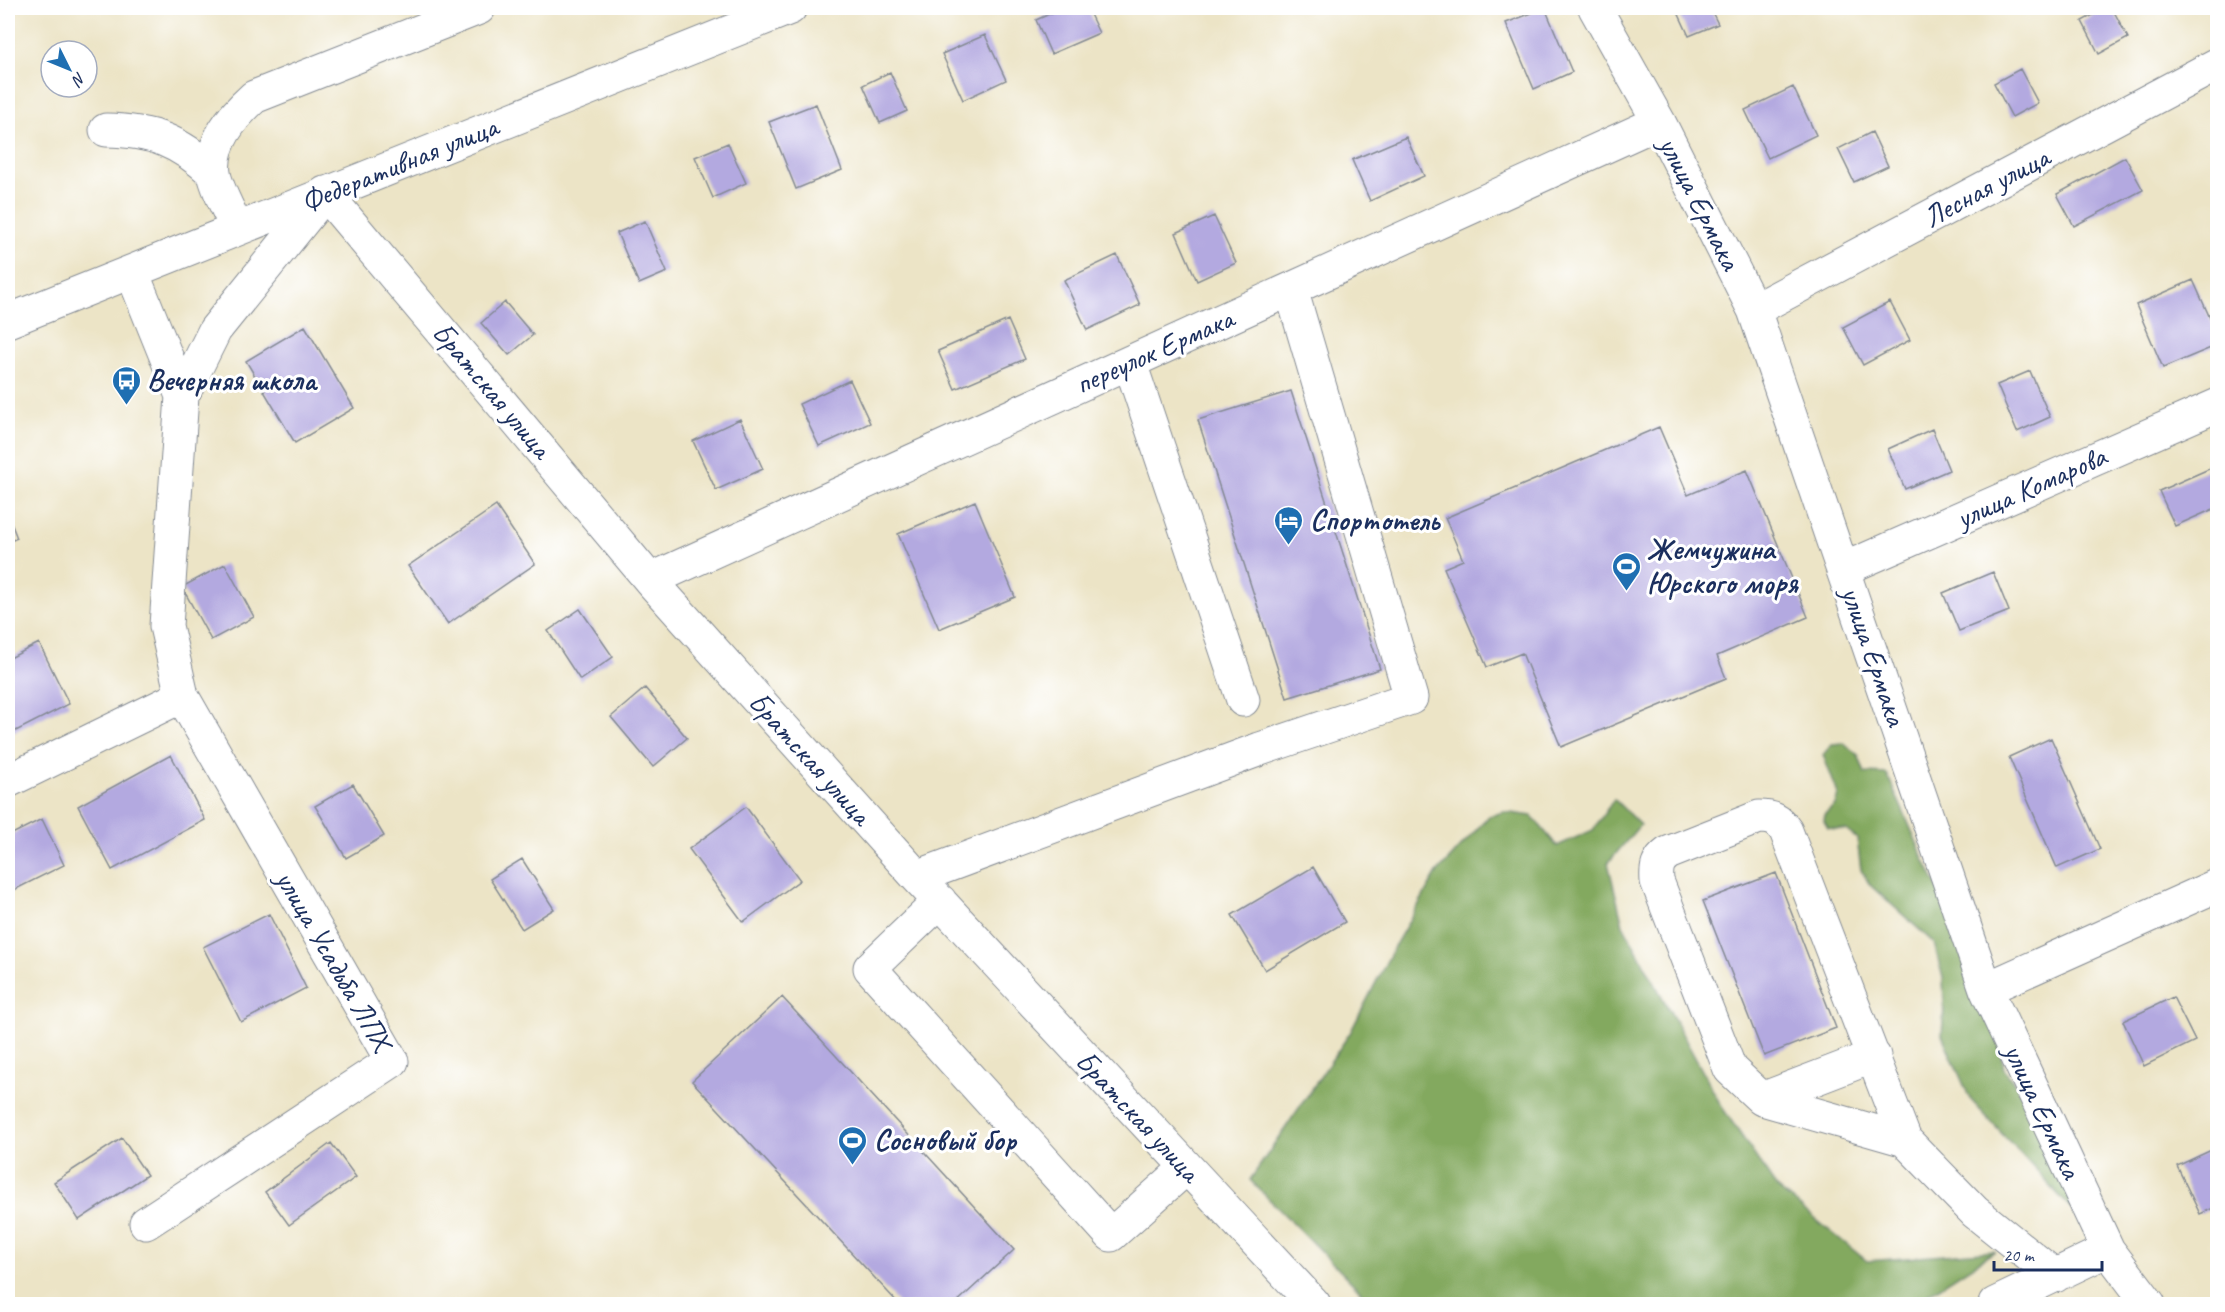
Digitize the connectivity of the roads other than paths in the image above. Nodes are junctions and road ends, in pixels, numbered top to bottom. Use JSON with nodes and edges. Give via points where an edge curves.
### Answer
{"nodes":[{"id":1,"x":479,"y":8,"type":"edge"},
{"id":2,"x":790,"y":8,"type":"edge"},
{"id":3,"x":1595,"y":8,"type":"edge"},
{"id":4,"x":2217,"y":64,"type":"edge"},
{"id":5,"x":1659,"y":122,"type":"junction"},
{"id":6,"x":106,"y":130,"type":"dead end"},
{"id":7,"x":214,"y":173,"type":"junction"},
{"id":8,"x":325,"y":194,"type":"junction"},
{"id":9,"x":237,"y":229,"type":"junction"},
{"id":10,"x":132,"y":272,"type":"junction"},
{"id":11,"x":1292,"y":289,"type":"junction"},
{"id":12,"x":1754,"y":310,"type":"junction"},
{"id":13,"x":8,"y":321,"type":"edge"},
{"id":14,"x":1130,"y":363,"type":"junction"},
{"id":15,"x":182,"y":396,"type":"junction"},
{"id":16,"x":2217,"y":405,"type":"edge"},
{"id":17,"x":1845,"y":569,"type":"junction"},
{"id":18,"x":650,"y":580,"type":"junction"},
{"id":19,"x":182,"y":696,"type":"junction"},
{"id":20,"x":1243,"y":700,"type":"dead end"},
{"id":21,"x":8,"y":781,"type":"edge"},
{"id":22,"x":917,"y":877,"type":"junction"},
{"id":23,"x":2217,"y":885,"type":"edge"},
{"id":24,"x":940,"y":901,"type":"junction"},
{"id":25,"x":1986,"y":989,"type":"junction"},
{"id":26,"x":1874,"y":1056,"type":"junction"},
{"id":27,"x":1762,"y":1099,"type":"junction"},
{"id":28,"x":1905,"y":1140,"type":"junction"},
{"id":29,"x":1186,"y":1168,"type":"junction"},
{"id":30,"x":146,"y":1223,"type":"dead end"},
{"id":31,"x":2108,"y":1250,"type":"junction"},
{"id":32,"x":2055,"y":1276,"type":"junction"},
{"id":33,"x":1314,"y":1305,"type":"edge"},
{"id":34,"x":1995,"y":1305,"type":"edge"},
{"id":35,"x":2149,"y":1305,"type":"edge"}],
"edges":[{"from":1,"to":7,"type":"street","via":[[254,98],[232,117],[219,141]]},
{"from":2,"to":8,"type":"street","name":"Федеративная улица"},
{"from":3,"to":5,"type":"street","name":"улица Ермака"},
{"from":4,"to":12,"type":"street","name":"Лесная улица"},
{"from":5,"to":11,"type":"street","name":"переулок Ермака"},
{"from":5,"to":12,"type":"street","name":"улица Ермака"},
{"from":6,"to":7,"type":"street","via":[[136,131],[165,139],[191,153]]},
{"from":7,"to":9,"type":"street"},
{"from":8,"to":9,"type":"street","name":"Федеративная улица"},
{"from":8,"to":15,"type":"street","via":[[215,330]]},
{"from":8,"to":18,"type":"street","name":"Братская улица"},
{"from":9,"to":10,"type":"street","name":"Федеративная улица"},
{"from":10,"to":13,"type":"street","name":"Федеративная улица"},
{"from":10,"to":15,"type":"street","name":"улица Усадьба ЛПХ"},
{"from":11,"to":14,"type":"street","name":"переулок Ермака"},
{"from":11,"to":22,"type":"street","via":[[1411,698],[1238,757]]},
{"from":12,"to":17,"type":"street","name":"улица Ермака"},
{"from":14,"to":18,"type":"street","name":"переулок Ермака"},
{"from":14,"to":20,"type":"street"},
{"from":15,"to":19,"type":"street","name":"улица Усадьба ЛПХ","via":[[166,626]]},
{"from":16,"to":17,"type":"street","name":"улица Комарова"},
{"from":17,"to":25,"type":"street","name":"улица Ермака"},
{"from":18,"to":22,"type":"street","name":"Братская улица"},
{"from":19,"to":21,"type":"street"},
{"from":19,"to":30,"type":"street","name":"улица Усадьба ЛПХ","via":[[393,1061]]},
{"from":22,"to":24,"type":"street","name":"Братская улица"},
{"from":23,"to":25,"type":"street"},
{"from":24,"to":29,"type":"street","name":"Братская улица"},
{"from":24,"to":29,"type":"street","via":[[870,968],[1111,1234]]},
{"from":25,"to":31,"type":"street","name":"улица Ермака"},
{"from":26,"to":27,"type":"street"},
{"from":26,"to":27,"type":"street","via":[[1786,831],[1771,817],[1759,817],[1668,853],[1660,859],[1656,870],[1730,1069]]},
{"from":26,"to":28,"type":"street"},
{"from":27,"to":28,"type":"street"},
{"from":28,"to":32,"type":"street","via":[[1976,1212]]},
{"from":29,"to":33,"type":"street","name":"Братская улица"},
{"from":31,"to":32,"type":"street"},
{"from":31,"to":35,"type":"street","name":"улица Ермака"},
{"from":32,"to":34,"type":"street"}]}
